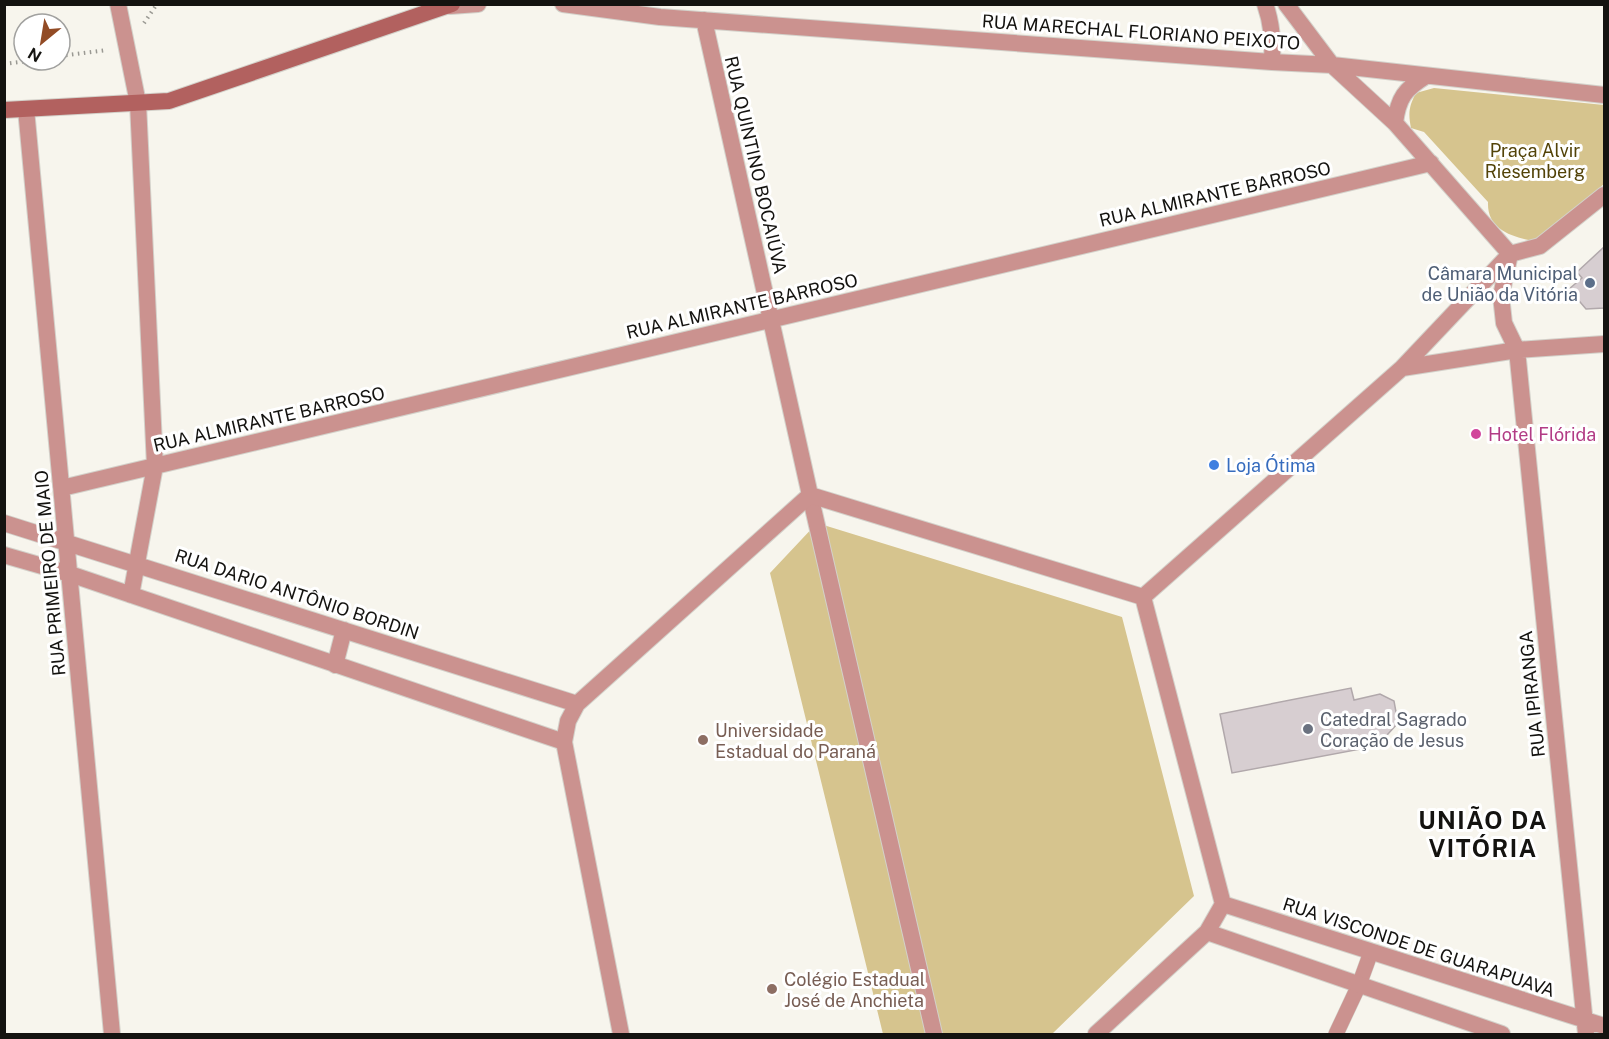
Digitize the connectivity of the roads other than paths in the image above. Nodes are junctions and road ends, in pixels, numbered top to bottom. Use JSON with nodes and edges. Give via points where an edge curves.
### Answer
{"nodes":[{"id":1,"x":118,"y":4,"type":"edge"},
{"id":2,"x":478,"y":4,"type":"edge"},
{"id":3,"x":563,"y":4,"type":"edge"},
{"id":4,"x":639,"y":4,"type":"edge"},
{"id":5,"x":1265,"y":4,"type":"edge"},
{"id":6,"x":1286,"y":4,"type":"edge"},
{"id":7,"x":451,"y":5,"type":"edge"},
{"id":8,"x":660,"y":17,"type":"junction"},
{"id":9,"x":704,"y":20,"type":"junction"},
{"id":10,"x":1272,"y":62,"type":"junction"},
{"id":11,"x":1332,"y":65,"type":"junction"},
{"id":12,"x":1426,"y":76,"type":"junction"},
{"id":13,"x":1605,"y":95,"type":"edge"},
{"id":14,"x":138,"y":103,"type":"junction"},
{"id":15,"x":27,"y":109,"type":"junction"},
{"id":16,"x":4,"y":110,"type":"edge"},
{"id":17,"x":1395,"y":123,"type":"junction"},
{"id":18,"x":1431,"y":163,"type":"junction"},
{"id":19,"x":1605,"y":195,"type":"edge"},
{"id":20,"x":1510,"y":254,"type":"junction"},
{"id":21,"x":771,"y":320,"type":"junction"},
{"id":22,"x":1605,"y":344,"type":"edge"},
{"id":23,"x":1517,"y":350,"type":"junction"},
{"id":24,"x":1402,"y":368,"type":"junction"},
{"id":25,"x":155,"y":466,"type":"junction"},
{"id":26,"x":62,"y":488,"type":"junction"},
{"id":27,"x":810,"y":495,"type":"junction"},
{"id":28,"x":4,"y":523,"type":"edge"},
{"id":29,"x":67,"y":542,"type":"junction"},
{"id":30,"x":4,"y":555,"type":"edge"},
{"id":31,"x":137,"y":564,"type":"junction"},
{"id":32,"x":70,"y":574,"type":"junction"},
{"id":33,"x":131,"y":595,"type":"junction"},
{"id":34,"x":1143,"y":597,"type":"junction"},
{"id":35,"x":344,"y":630,"type":"junction"},
{"id":36,"x":335,"y":664,"type":"junction"},
{"id":37,"x":577,"y":704,"type":"junction"},
{"id":38,"x":564,"y":742,"type":"junction"},
{"id":39,"x":1223,"y":904,"type":"junction"},
{"id":40,"x":1207,"y":932,"type":"junction"},
{"id":41,"x":1371,"y":952,"type":"junction"},
{"id":42,"x":1359,"y":985,"type":"junction"},
{"id":43,"x":1605,"y":1026,"type":"edge"},
{"id":44,"x":1585,"y":1027,"type":"edge"},
{"id":45,"x":112,"y":1035,"type":"edge"},
{"id":46,"x":621,"y":1035,"type":"edge"},
{"id":47,"x":934,"y":1035,"type":"edge"},
{"id":48,"x":1096,"y":1035,"type":"edge"},
{"id":49,"x":1336,"y":1035,"type":"edge"},
{"id":50,"x":1502,"y":1035,"type":"edge"}],
"edges":[{"from":1,"to":14,"type":"street"},
{"from":2,"to":7,"type":"street"},
{"from":3,"to":8,"type":"street","name":"RUA MARECHAL FLORIANO PEIXOTO"},
{"from":4,"to":8,"type":"street","name":"RUA MARECHAL FLORIANO PEIXOTO"},
{"from":5,"to":10,"type":"street","via":[[1273,41]]},
{"from":6,"to":11,"type":"street"},
{"from":7,"to":14,"type":"main road","via":[[169,101]]},
{"from":8,"to":9,"type":"street","name":"RUA MARECHAL FLORIANO PEIXOTO"},
{"from":9,"to":10,"type":"street","name":"RUA MARECHAL FLORIANO PEIXOTO"},
{"from":9,"to":21,"type":"street","name":"RUA QUINTINO BOCAIÚVA"},
{"from":10,"to":11,"type":"street","name":"RUA MARECHAL FLORIANO PEIXOTO"},
{"from":11,"to":12,"type":"street"},
{"from":11,"to":17,"type":"street"},
{"from":12,"to":13,"type":"street"},
{"from":12,"to":17,"type":"street","via":[[1402,96]]},
{"from":14,"to":15,"type":"main road"},
{"from":14,"to":25,"type":"street"},
{"from":15,"to":16,"type":"main road"},
{"from":15,"to":26,"type":"street","name":"RUA PRIMEIRO DE MAIO"},
{"from":17,"to":18,"type":"street"},
{"from":18,"to":20,"type":"street"},
{"from":18,"to":21,"type":"street","name":"RUA ALMIRANTE BARROSO"},
{"from":19,"to":20,"type":"street","via":[[1540,246]]},
{"from":20,"to":23,"type":"street","name":"RUA IPIRANGA","via":[[1501,296],[1504,323]]},
{"from":20,"to":24,"type":"street"},
{"from":21,"to":25,"type":"street","name":"RUA ALMIRANTE BARROSO"},
{"from":21,"to":27,"type":"street","name":"RUA QUINTINO BOCAIÚVA"},
{"from":22,"to":23,"type":"street"},
{"from":23,"to":24,"type":"street"},
{"from":23,"to":44,"type":"street","name":"RUA IPIRANGA"},
{"from":24,"to":34,"type":"street"},
{"from":25,"to":26,"type":"street","name":"RUA ALMIRANTE BARROSO"},
{"from":25,"to":31,"type":"street"},
{"from":26,"to":29,"type":"street","name":"RUA PRIMEIRO DE MAIO"},
{"from":27,"to":34,"type":"street"},
{"from":27,"to":37,"type":"street"},
{"from":27,"to":47,"type":"street","name":"RUA QUINTINO BOCAIÚVA"},
{"from":28,"to":29,"type":"street","name":"RUA DARIO ANTÔNIO BORDIN"},
{"from":29,"to":31,"type":"street","name":"RUA DARIO ANTÔNIO BORDIN"},
{"from":29,"to":32,"type":"street","name":"RUA PRIMEIRO DE MAIO"},
{"from":30,"to":32,"type":"street"},
{"from":31,"to":33,"type":"street"},
{"from":31,"to":35,"type":"street","name":"RUA DARIO ANTÔNIO BORDIN"},
{"from":32,"to":33,"type":"street"},
{"from":32,"to":45,"type":"street","name":"RUA PRIMEIRO DE MAIO"},
{"from":33,"to":36,"type":"street"},
{"from":34,"to":39,"type":"street"},
{"from":35,"to":36,"type":"street"},
{"from":35,"to":37,"type":"street","name":"RUA DARIO ANTÔNIO BORDIN"},
{"from":36,"to":38,"type":"street"},
{"from":37,"to":38,"type":"street"},
{"from":38,"to":46,"type":"street"},
{"from":39,"to":40,"type":"street"},
{"from":39,"to":41,"type":"street","name":"RUA VISCONDE DE GUARAPUAVA"},
{"from":40,"to":42,"type":"street"},
{"from":40,"to":48,"type":"street"},
{"from":41,"to":42,"type":"lane"},
{"from":41,"to":44,"type":"street","name":"RUA VISCONDE DE GUARAPUAVA"},
{"from":42,"to":49,"type":"lane"},
{"from":42,"to":50,"type":"street"},
{"from":43,"to":44,"type":"street","name":"RUA VISCONDE DE GUARAPUAVA"}]}
